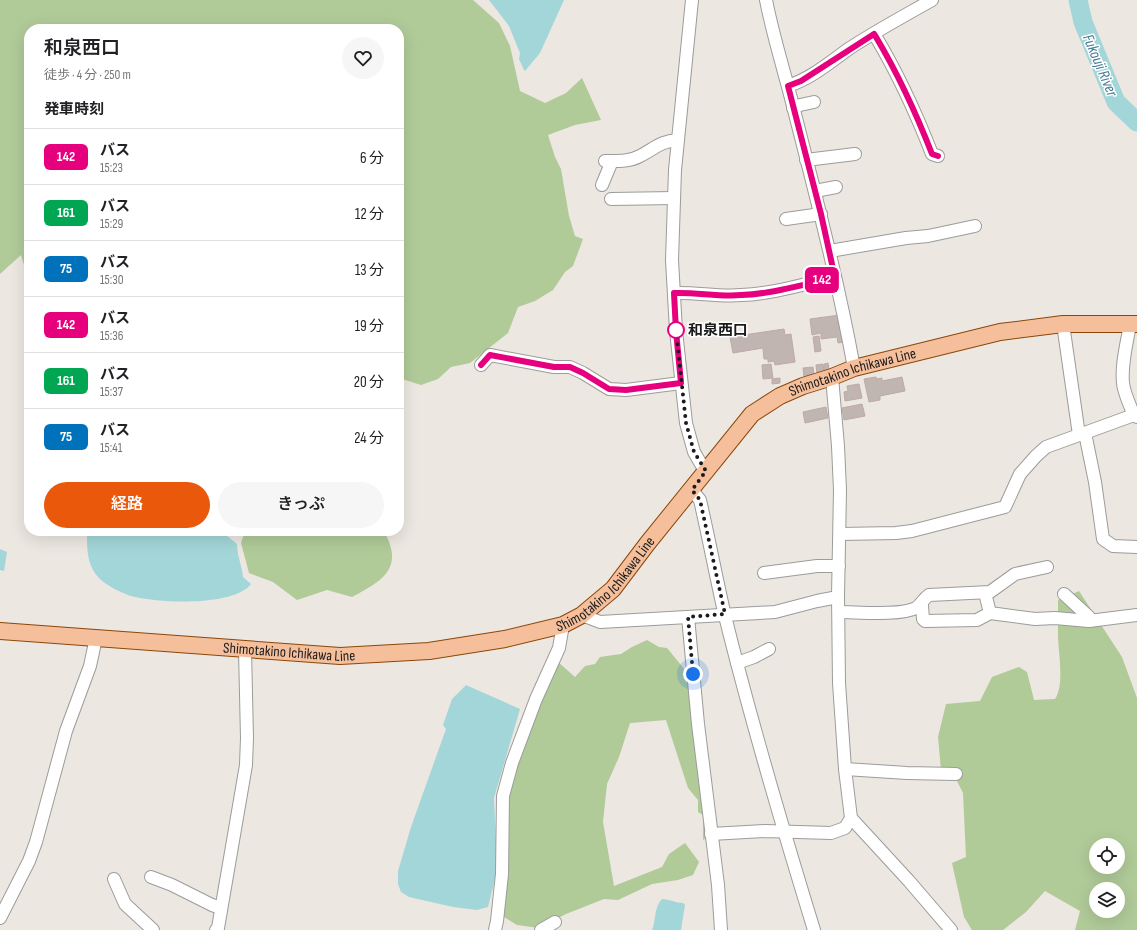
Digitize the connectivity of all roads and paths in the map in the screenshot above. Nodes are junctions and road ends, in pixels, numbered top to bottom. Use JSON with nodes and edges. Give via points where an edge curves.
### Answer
{"nodes":[{"id":1,"x":692,"y":0,"type":"edge"},
{"id":2,"x":766,"y":0,"type":"edge"},
{"id":3,"x":932,"y":0,"type":"edge"},
{"id":4,"x":874,"y":34,"type":"junction"},
{"id":5,"x":788,"y":86,"type":"junction"},
{"id":6,"x":814,"y":102,"type":"dead end"},
{"id":7,"x":793,"y":108,"type":"junction"},
{"id":8,"x":678,"y":140,"type":"junction"},
{"id":9,"x":854,"y":154,"type":"dead end"},
{"id":10,"x":938,"y":156,"type":"dead end"},
{"id":11,"x":806,"y":160,"type":"junction"},
{"id":12,"x":602,"y":185,"type":"dead end"},
{"id":13,"x":836,"y":187,"type":"dead end"},
{"id":14,"x":815,"y":191,"type":"junction"},
{"id":15,"x":674,"y":198,"type":"junction"},
{"id":16,"x":611,"y":199,"type":"dead end"},
{"id":17,"x":821,"y":214,"type":"junction"},
{"id":18,"x":786,"y":219,"type":"dead end"},
{"id":19,"x":975,"y":226,"type":"dead end"},
{"id":20,"x":830,"y":251,"type":"junction"},
{"id":21,"x":835,"y":278,"type":"junction"},
{"id":22,"x":674,"y":293,"type":"junction"},
{"id":23,"x":1063,"y":324,"type":"junction"},
{"id":24,"x":1133,"y":324,"type":"edge"},
{"id":25,"x":481,"y":365,"type":"dead end"},
{"id":26,"x":854,"y":368,"type":"junction"},
{"id":27,"x":832,"y":377,"type":"junction"},
{"id":28,"x":681,"y":383,"type":"junction"},
{"id":29,"x":1136,"y":416,"type":"edge"},
{"id":30,"x":1082,"y":434,"type":"junction"},
{"id":31,"x":706,"y":471,"type":"junction"},
{"id":32,"x":692,"y":490,"type":"junction"},
{"id":33,"x":840,"y":534,"type":"junction"},
{"id":34,"x":1137,"y":547,"type":"edge"},
{"id":35,"x":839,"y":566,"type":"junction"},
{"id":36,"x":1047,"y":567,"type":"dead end"},
{"id":37,"x":764,"y":573,"type":"dead end"},
{"id":38,"x":985,"y":593,"type":"junction"},
{"id":39,"x":1064,"y":594,"type":"dead end"},
{"id":40,"x":838,"y":597,"type":"junction"},
{"id":41,"x":920,"y":605,"type":"junction"},
{"id":42,"x":838,"y":612,"type":"junction"},
{"id":43,"x":990,"y":613,"type":"junction"},
{"id":44,"x":582,"y":614,"type":"junction"},
{"id":45,"x":725,"y":614,"type":"junction"},
{"id":46,"x":1137,"y":615,"type":"edge"},
{"id":47,"x":688,"y":617,"type":"junction"},
{"id":48,"x":1089,"y":621,"type":"junction"},
{"id":49,"x":563,"y":625,"type":"junction"},
{"id":50,"x":0,"y":631,"type":"edge"},
{"id":51,"x":96,"y":638,"type":"junction"},
{"id":52,"x":769,"y":649,"type":"dead end"},
{"id":53,"x":245,"y":650,"type":"junction"},
{"id":54,"x":737,"y":663,"type":"junction"},
{"id":55,"x":845,"y":769,"type":"junction"},
{"id":56,"x":956,"y":774,"type":"dead end"},
{"id":57,"x":851,"y":818,"type":"junction"},
{"id":58,"x":784,"y":832,"type":"junction"},
{"id":59,"x":711,"y":834,"type":"junction"},
{"id":60,"x":151,"y":877,"type":"dead end"},
{"id":61,"x":114,"y":879,"type":"dead end"},
{"id":62,"x":221,"y":908,"type":"junction"},
{"id":63,"x":0,"y":918,"type":"edge"},
{"id":64,"x":556,"y":922,"type":"dead end"},
{"id":65,"x":153,"y":930,"type":"edge"},
{"id":66,"x":216,"y":930,"type":"edge"},
{"id":67,"x":495,"y":930,"type":"edge"},
{"id":68,"x":541,"y":930,"type":"edge"},
{"id":69,"x":721,"y":930,"type":"edge"},
{"id":70,"x":814,"y":930,"type":"edge"},
{"id":71,"x":951,"y":930,"type":"edge"}],
"edges":[{"from":1,"to":8,"type":"street"},
{"from":2,"to":5,"type":"street"},
{"from":3,"to":4,"type":"street"},
{"from":4,"to":5,"type":"street","via":[[801,81]]},
{"from":4,"to":10,"type":"street","via":[[899,78],[932,154]]},
{"from":5,"to":7,"type":"street"},
{"from":6,"to":7,"type":"street"},
{"from":7,"to":11,"type":"street"},
{"from":8,"to":12,"type":"street","via":[[664,142],[628,161],[608,161]]},
{"from":8,"to":15,"type":"street"},
{"from":9,"to":11,"type":"street"},
{"from":11,"to":14,"type":"street"},
{"from":13,"to":14,"type":"street"},
{"from":14,"to":17,"type":"street"},
{"from":15,"to":16,"type":"street"},
{"from":15,"to":22,"type":"street"},
{"from":17,"to":18,"type":"street"},
{"from":17,"to":20,"type":"street"},
{"from":19,"to":20,"type":"street"},
{"from":20,"to":21,"type":"street"},
{"from":21,"to":22,"type":"street","via":[[756,294],[725,296]]},
{"from":21,"to":26,"type":"street"},
{"from":22,"to":28,"type":"street"},
{"from":23,"to":24,"type":"main road","name":"Shimotakino Ichikawa Line"},
{"from":23,"to":26,"type":"main road","name":"Shimotakino Ichikawa Line","via":[[1000,332]]},
{"from":23,"to":30,"type":"street","via":[[1072,396]]},
{"from":24,"to":29,"type":"street","via":[[1122,375],[1123,385]]},
{"from":25,"to":28,"type":"street","via":[[490,355],[554,367],[570,367],[609,389],[626,390]]},
{"from":26,"to":27,"type":"main road","name":"Shimotakino Ichikawa Line"},
{"from":27,"to":31,"type":"main road","name":"Shimotakino Ichikawa Line","via":[[780,396],[752,414]]},
{"from":27,"to":33,"type":"street","via":[[839,453]]},
{"from":28,"to":31,"type":"street","via":[[686,423],[694,452]]},
{"from":29,"to":30,"type":"street"},
{"from":30,"to":33,"type":"street","via":[[1046,447],[1036,456],[1020,474],[1005,507],[912,531]]},
{"from":30,"to":34,"type":"street","via":[[1095,482],[1103,539],[1113,546]]},
{"from":31,"to":32,"type":"main road","name":"Shimotakino Ichikawa Line"},
{"from":32,"to":44,"type":"main road","name":"Shimotakino Ichikawa Line","via":[[613,589]]},
{"from":32,"to":45,"type":"street","via":[[700,500]]},
{"from":33,"to":35,"type":"street"},
{"from":35,"to":37,"type":"street","via":[[817,566]]},
{"from":35,"to":40,"type":"street"},
{"from":36,"to":38,"type":"street","via":[[1015,574],[997,588]]},
{"from":38,"to":41,"type":"street","via":[[934,594],[925,598]]},
{"from":38,"to":43,"type":"street"},
{"from":39,"to":48,"type":"street","via":[[1089,617]]},
{"from":40,"to":42,"type":"street"},
{"from":40,"to":45,"type":"street","via":[[775,612]]},
{"from":41,"to":42,"type":"street","via":[[903,613]]},
{"from":41,"to":43,"type":"street","via":[[925,621],[977,620]]},
{"from":42,"to":55,"type":"street","via":[[839,683]]},
{"from":43,"to":48,"type":"street","via":[[1035,619]]},
{"from":44,"to":47,"type":"street","via":[[600,622]]},
{"from":44,"to":49,"type":"main road","name":"Shimotakino Ichikawa Line"},
{"from":45,"to":47,"type":"street"},
{"from":45,"to":54,"type":"street"},
{"from":46,"to":48,"type":"street"},
{"from":47,"to":59,"type":"street"},
{"from":49,"to":53,"type":"main road","name":"Shimotakino Ichikawa Line","via":[[504,640],[429,651],[340,656]]},
{"from":49,"to":67,"type":"street","via":[[559,648],[536,699],[512,763],[503,796],[502,874]]},
{"from":50,"to":51,"type":"main road","name":"Shimotakino Ichikawa Line"},
{"from":51,"to":53,"type":"main road","name":"Shimotakino Ichikawa Line"},
{"from":51,"to":63,"type":"street","via":[[90,666],[66,731],[36,842]]},
{"from":52,"to":54,"type":"street"},
{"from":53,"to":62,"type":"street","via":[[246,765]]},
{"from":54,"to":58,"type":"street"},
{"from":55,"to":56,"type":"street"},
{"from":55,"to":57,"type":"street"},
{"from":57,"to":58,"type":"street","via":[[845,828],[831,833]]},
{"from":57,"to":71,"type":"street"},
{"from":58,"to":59,"type":"street"},
{"from":58,"to":70,"type":"street"},
{"from":59,"to":69,"type":"street"},
{"from":60,"to":62,"type":"street"},
{"from":61,"to":65,"type":"street","via":[[125,904]]},
{"from":62,"to":66,"type":"street"},
{"from":64,"to":68,"type":"street"}]}
